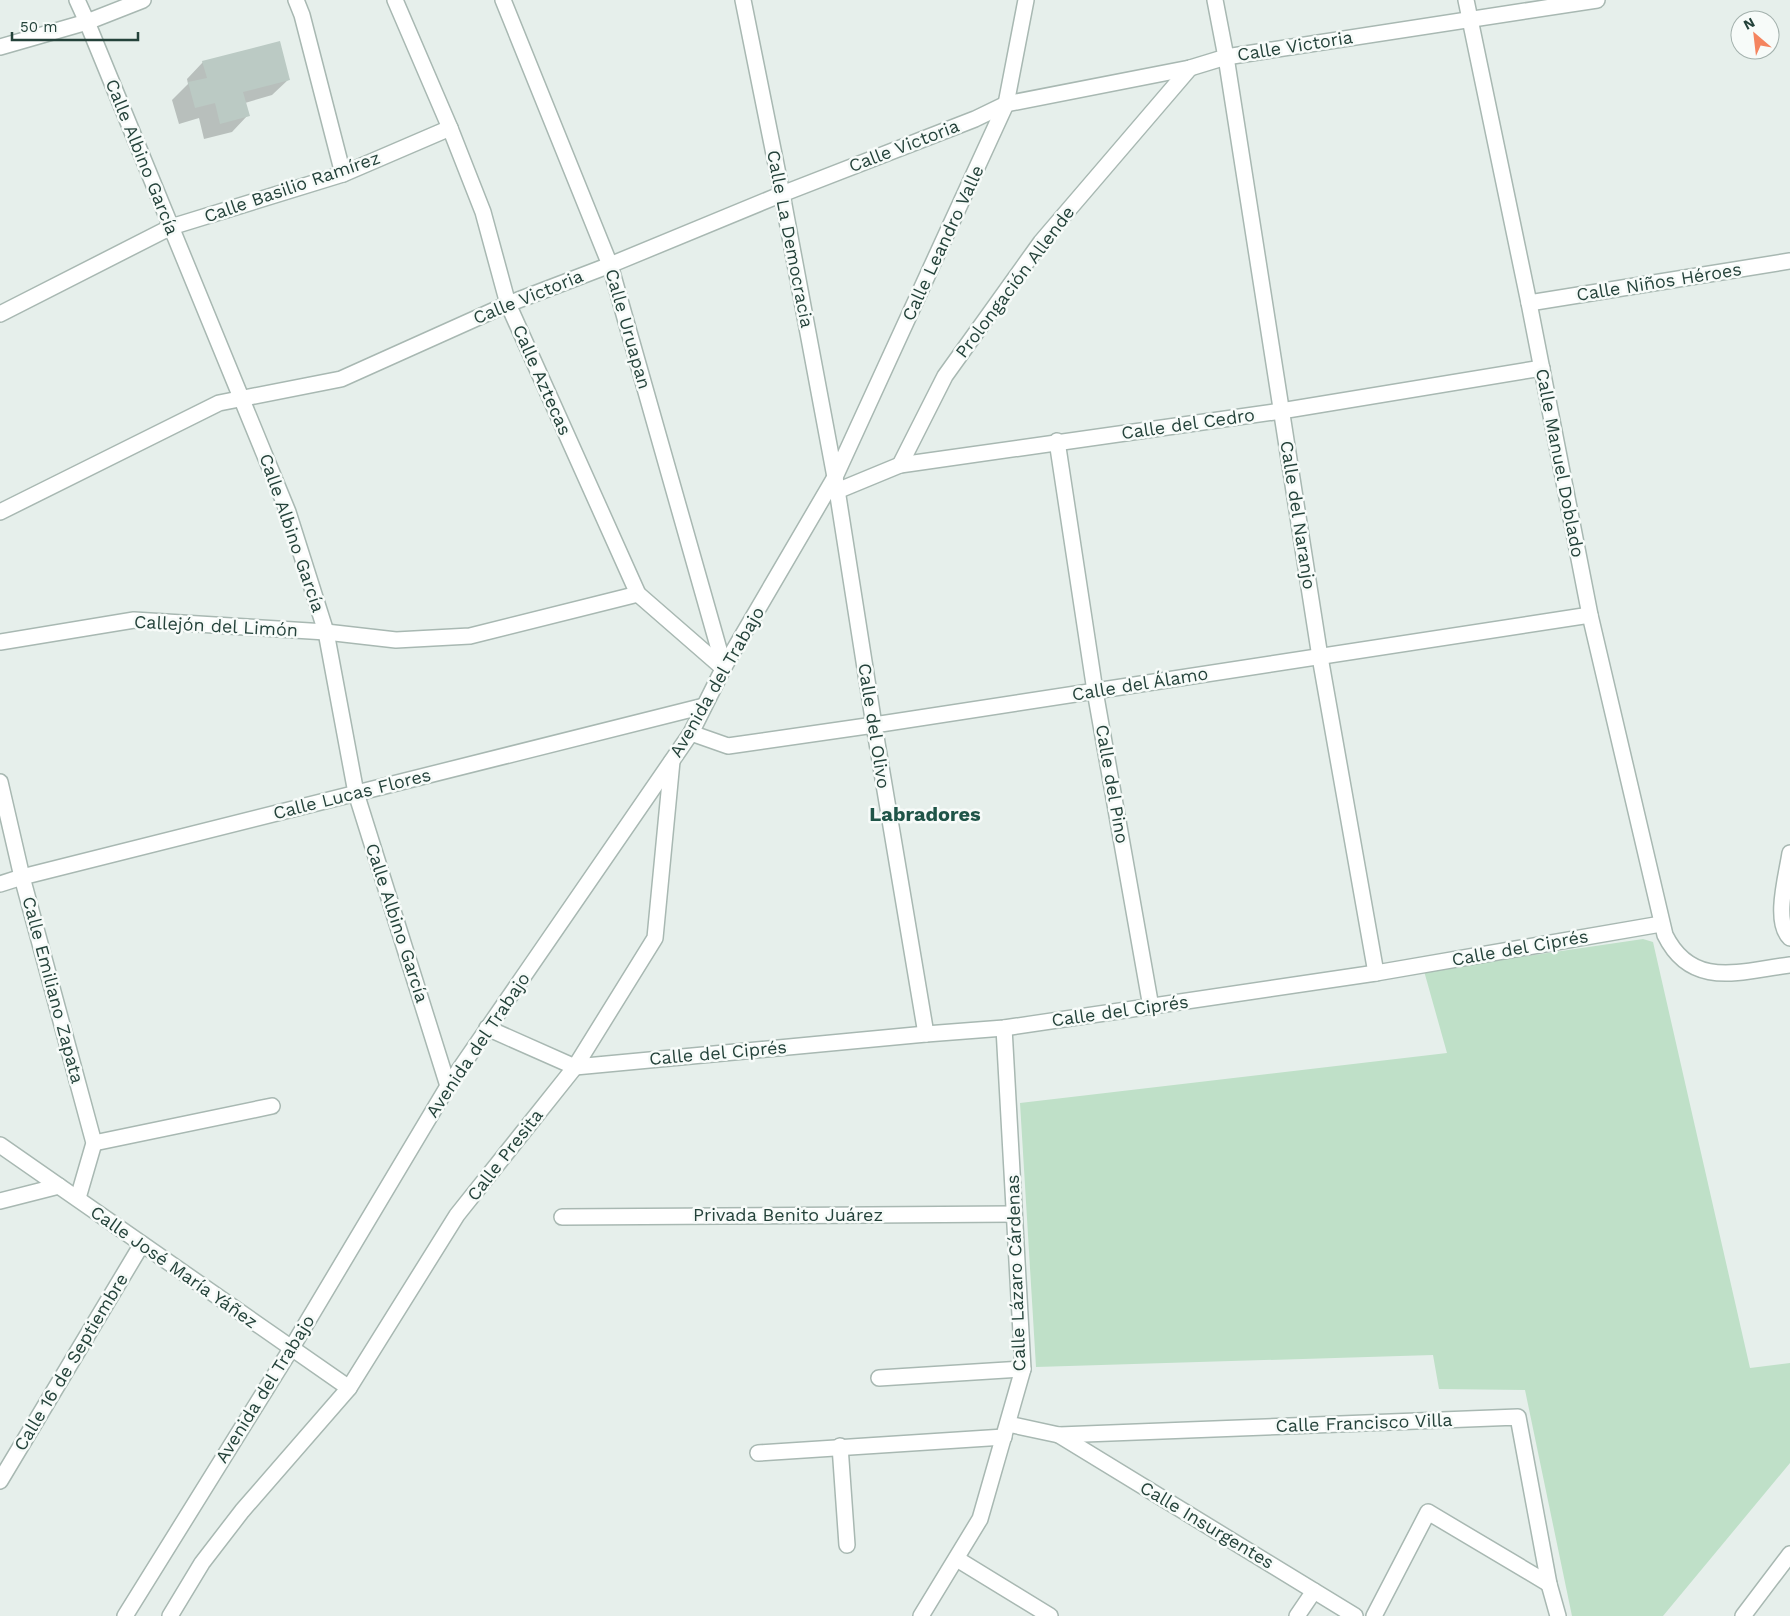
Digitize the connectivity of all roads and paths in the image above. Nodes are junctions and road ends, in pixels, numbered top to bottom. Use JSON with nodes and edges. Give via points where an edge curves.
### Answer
{"nodes":[{"id":1,"x":77,"y":0,"type":"edge"},
{"id":2,"x":143,"y":0,"type":"edge"},
{"id":3,"x":296,"y":0,"type":"edge"},
{"id":4,"x":395,"y":0,"type":"edge"},
{"id":5,"x":503,"y":0,"type":"edge"},
{"id":6,"x":743,"y":0,"type":"edge"},
{"id":7,"x":1026,"y":0,"type":"edge"},
{"id":8,"x":1215,"y":0,"type":"edge"},
{"id":9,"x":1466,"y":0,"type":"edge"},
{"id":10,"x":1597,"y":0,"type":"edge"},
{"id":11,"x":1469,"y":19,"type":"junction"},
{"id":12,"x":87,"y":22,"type":"junction"},
{"id":13,"x":0,"y":47,"type":"edge"},
{"id":14,"x":1226,"y":57,"type":"junction"},
{"id":15,"x":1190,"y":68,"type":"junction"},
{"id":16,"x":1006,"y":104,"type":"junction"},
{"id":17,"x":450,"y":128,"type":"junction"},
{"id":18,"x":342,"y":174,"type":"junction"},
{"id":19,"x":782,"y":194,"type":"junction"},
{"id":20,"x":171,"y":227,"type":"junction"},
{"id":21,"x":1790,"y":261,"type":"edge"},
{"id":22,"x":610,"y":265,"type":"junction"},
{"id":23,"x":1529,"y":303,"type":"junction"},
{"id":24,"x":508,"y":304,"type":"junction"},
{"id":25,"x":0,"y":314,"type":"edge"},
{"id":26,"x":1542,"y":368,"type":"junction"},
{"id":27,"x":241,"y":398,"type":"junction"},
{"id":28,"x":1281,"y":411,"type":"junction"},
{"id":29,"x":1057,"y":441,"type":"junction"},
{"id":30,"x":900,"y":465,"type":"junction"},
{"id":31,"x":836,"y":484,"type":"junction"},
{"id":32,"x":0,"y":512,"type":"edge"},
{"id":33,"x":638,"y":594,"type":"junction"},
{"id":34,"x":1590,"y":615,"type":"junction"},
{"id":35,"x":326,"y":632,"type":"junction"},
{"id":36,"x":0,"y":642,"type":"edge"},
{"id":37,"x":1320,"y":657,"type":"junction"},
{"id":38,"x":724,"y":668,"type":"junction"},
{"id":39,"x":1095,"y":691,"type":"junction"},
{"id":40,"x":704,"y":706,"type":"junction"},
{"id":41,"x":874,"y":726,"type":"junction"},
{"id":42,"x":691,"y":734,"type":"junction"},
{"id":43,"x":672,"y":760,"type":"junction"},
{"id":44,"x":0,"y":782,"type":"edge"},
{"id":45,"x":356,"y":793,"type":"junction"},
{"id":46,"x":1790,"y":853,"type":"edge"},
{"id":47,"x":22,"y":876,"type":"junction"},
{"id":48,"x":0,"y":884,"type":"edge"},
{"id":49,"x":1662,"y":924,"type":"junction"},
{"id":50,"x":1790,"y":938,"type":"edge"},
{"id":51,"x":1790,"y":966,"type":"edge"},
{"id":52,"x":1376,"y":973,"type":"junction"},
{"id":53,"x":1151,"y":1007,"type":"junction"},
{"id":54,"x":488,"y":1028,"type":"junction"},
{"id":55,"x":1004,"y":1028,"type":"junction"},
{"id":56,"x":926,"y":1034,"type":"junction"},
{"id":57,"x":575,"y":1067,"type":"junction"},
{"id":58,"x":448,"y":1086,"type":"junction"},
{"id":59,"x":272,"y":1106,"type":"dead end"},
{"id":60,"x":94,"y":1142,"type":"junction"},
{"id":61,"x":0,"y":1145,"type":"edge"},
{"id":62,"x":59,"y":1186,"type":"junction"},
{"id":63,"x":78,"y":1198,"type":"junction"},
{"id":64,"x":0,"y":1201,"type":"edge"},
{"id":65,"x":1014,"y":1214,"type":"junction"},
{"id":66,"x":562,"y":1217,"type":"dead end"},
{"id":67,"x":142,"y":1244,"type":"junction"},
{"id":68,"x":291,"y":1349,"type":"junction"},
{"id":69,"x":1023,"y":1369,"type":"junction"},
{"id":70,"x":879,"y":1378,"type":"dead end"},
{"id":71,"x":349,"y":1388,"type":"junction"},
{"id":72,"x":1006,"y":1430,"type":"junction"},
{"id":73,"x":1059,"y":1435,"type":"junction"},
{"id":74,"x":840,"y":1446,"type":"junction"},
{"id":75,"x":758,"y":1452,"type":"dead end"},
{"id":76,"x":0,"y":1481,"type":"edge"},
{"id":77,"x":847,"y":1545,"type":"dead end"},
{"id":78,"x":1790,"y":1554,"type":"edge"},
{"id":79,"x":957,"y":1559,"type":"junction"},
{"id":80,"x":1549,"y":1584,"type":"junction"},
{"id":81,"x":1314,"y":1591,"type":"junction"},
{"id":82,"x":125,"y":1616,"type":"edge"},
{"id":83,"x":170,"y":1616,"type":"edge"},
{"id":84,"x":921,"y":1616,"type":"edge"},
{"id":85,"x":1050,"y":1616,"type":"edge"},
{"id":86,"x":1296,"y":1616,"type":"edge"},
{"id":87,"x":1355,"y":1616,"type":"edge"},
{"id":88,"x":1374,"y":1616,"type":"edge"},
{"id":89,"x":1558,"y":1616,"type":"edge"},
{"id":90,"x":1743,"y":1616,"type":"edge"}],
"edges":[{"from":1,"to":12,"type":"street","name":"Calle Albino García"},
{"from":2,"to":12,"type":"street"},
{"from":3,"to":18,"type":"street"},
{"from":4,"to":17,"type":"street","name":"Calle Aztecas"},
{"from":5,"to":22,"type":"street","name":"Calle Uruapan"},
{"from":6,"to":19,"type":"street","name":"Calle La Democracia"},
{"from":7,"to":16,"type":"street","name":"Calle Leandro Valle"},
{"from":8,"to":14,"type":"street","name":"Calle del Naranjo"},
{"from":9,"to":11,"type":"street","name":"Calle Manuel Doblado"},
{"from":10,"to":11,"type":"street","name":"Calle Victoria"},
{"from":11,"to":14,"type":"street","name":"Calle Victoria"},
{"from":11,"to":23,"type":"street","name":"Calle Manuel Doblado"},
{"from":12,"to":13,"type":"street"},
{"from":12,"to":20,"type":"street","name":"Calle Albino García"},
{"from":14,"to":15,"type":"street","name":"Calle Victoria"},
{"from":14,"to":28,"type":"street","name":"Calle del Naranjo"},
{"from":15,"to":16,"type":"street","name":"Calle Victoria"},
{"from":15,"to":30,"type":"street","name":"Prolongación Allende","via":[[1041,242],[945,376]]},
{"from":16,"to":19,"type":"street","name":"Calle Victoria"},
{"from":16,"to":31,"type":"street","name":"Calle Leandro Valle"},
{"from":17,"to":18,"type":"street","name":"Calle Basilio Ramírez"},
{"from":17,"to":24,"type":"street","name":"Calle Aztecas","via":[[483,212]]},
{"from":18,"to":20,"type":"street","name":"Calle Basilio Ramírez"},
{"from":19,"to":22,"type":"street","name":"Calle Victoria"},
{"from":19,"to":31,"type":"street","name":"Calle La Democracia"},
{"from":20,"to":25,"type":"street","name":"Calle Basilio Ramírez"},
{"from":20,"to":27,"type":"street","name":"Calle Albino García"},
{"from":21,"to":23,"type":"street","name":"Calle Niños Héroes"},
{"from":22,"to":24,"type":"street","name":"Calle Victoria"},
{"from":22,"to":38,"type":"street","name":"Calle Uruapan"},
{"from":23,"to":26,"type":"street","name":"Calle Manuel Doblado"},
{"from":24,"to":27,"type":"street","name":"Calle Victoria","via":[[341,379]]},
{"from":24,"to":33,"type":"street","name":"Calle Aztecas"},
{"from":26,"to":28,"type":"street","name":"Calle del Cedro"},
{"from":26,"to":34,"type":"street","name":"Calle Manuel Doblado"},
{"from":27,"to":32,"type":"street","name":"Calle Victoria","via":[[219,403]]},
{"from":27,"to":35,"type":"street","name":"Calle Albino García","via":[[288,512]]},
{"from":28,"to":29,"type":"street","name":"Calle del Cedro"},
{"from":28,"to":37,"type":"street","name":"Calle del Naranjo"},
{"from":29,"to":30,"type":"street","name":"Calle del Cedro"},
{"from":29,"to":39,"type":"street","name":"Calle del Pino"},
{"from":30,"to":31,"type":"street","name":"Calle del Cedro"},
{"from":31,"to":38,"type":"street","name":"Avenida del Trabajo"},
{"from":31,"to":41,"type":"street","name":"Calle del Olivo"},
{"from":33,"to":35,"type":"street","name":"Callejón del Limón","via":[[470,636],[396,640]]},
{"from":33,"to":38,"type":"street","name":"Calle Aztecas"},
{"from":34,"to":37,"type":"street","name":"Calle del Álamo"},
{"from":34,"to":49,"type":"street","name":"Calle Manuel Doblado"},
{"from":35,"to":36,"type":"street","name":"Callejón del Limón","via":[[134,620]]},
{"from":35,"to":45,"type":"street","name":"Calle Albino García"},
{"from":37,"to":39,"type":"street","name":"Calle del Álamo"},
{"from":37,"to":52,"type":"street","name":"Calle del Naranjo"},
{"from":38,"to":40,"type":"street","name":"Avenida del Trabajo"},
{"from":39,"to":41,"type":"street","name":"Calle del Álamo"},
{"from":39,"to":53,"type":"street","name":"Calle del Pino"},
{"from":40,"to":42,"type":"street","name":"Avenida del Trabajo"},
{"from":40,"to":45,"type":"street","name":"Calle Lucas Flores"},
{"from":41,"to":42,"type":"street","name":"Calle del Álamo","via":[[728,746]]},
{"from":41,"to":56,"type":"street","name":"Calle del Olivo"},
{"from":42,"to":43,"type":"street","name":"Avenida del Trabajo"},
{"from":43,"to":54,"type":"street","name":"Avenida del Trabajo"},
{"from":43,"to":57,"type":"street","name":"Calle Presita","via":[[655,938]]},
{"from":44,"to":47,"type":"street","name":"Calle Emiliano Zapata"},
{"from":45,"to":47,"type":"street","name":"Calle Lucas Flores"},
{"from":45,"to":58,"type":"street","name":"Calle Albino García"},
{"from":46,"to":50,"type":"street","via":[[1781,918]]},
{"from":47,"to":48,"type":"street","name":"Calle Lucas Flores"},
{"from":47,"to":60,"type":"street","name":"Calle Emiliano Zapata"},
{"from":49,"to":51,"type":"street","name":"Calle Manuel Doblado","via":[[1664,936],[1677,956],[1705,972]]},
{"from":49,"to":52,"type":"street","name":"Calle del Ciprés"},
{"from":52,"to":53,"type":"street","name":"Calle del Ciprés"},
{"from":53,"to":55,"type":"street","name":"Calle del Ciprés"},
{"from":54,"to":57,"type":"street"},
{"from":54,"to":58,"type":"street","name":"Avenida del Trabajo"},
{"from":55,"to":56,"type":"street","name":"Calle del Ciprés"},
{"from":55,"to":65,"type":"street","name":"Calle Lázaro Cárdenas"},
{"from":56,"to":57,"type":"street","name":"Calle del Ciprés"},
{"from":57,"to":71,"type":"street","name":"Calle Presita","via":[[458,1215]]},
{"from":58,"to":68,"type":"street","name":"Avenida del Trabajo"},
{"from":59,"to":60,"type":"street"},
{"from":60,"to":63,"type":"street"},
{"from":61,"to":62,"type":"street","name":"Calle José María Yáñez"},
{"from":62,"to":63,"type":"street","name":"Calle José María Yáñez"},
{"from":62,"to":64,"type":"street"},
{"from":63,"to":67,"type":"street","name":"Calle José María Yáñez"},
{"from":65,"to":66,"type":"street","name":"Privada Benito Juárez"},
{"from":65,"to":69,"type":"street","name":"Calle Lázaro Cárdenas"},
{"from":67,"to":68,"type":"street","name":"Calle José María Yáñez"},
{"from":67,"to":76,"type":"street","name":"Calle 16 de Septiembre"},
{"from":68,"to":71,"type":"street","name":"Calle José María Yáñez"},
{"from":68,"to":82,"type":"street","name":"Avenida del Trabajo"},
{"from":69,"to":70,"type":"street"},
{"from":69,"to":72,"type":"street","name":"Calle Lázaro Cárdenas"},
{"from":71,"to":83,"type":"street","name":"Calle Presita","via":[[242,1512],[202,1563]]},
{"from":72,"to":73,"type":"street","name":"Calle Francisco Villa"},
{"from":72,"to":74,"type":"street","name":"Calle Francisco Villa"},
{"from":72,"to":79,"type":"street","name":"Calle Lázaro Cárdenas","via":[[980,1519]]},
{"from":73,"to":80,"type":"street","name":"Calle Francisco Villa","via":[[1518,1417]]},
{"from":73,"to":81,"type":"street","name":"Calle Insurgentes"},
{"from":74,"to":75,"type":"street","name":"Calle Francisco Villa"},
{"from":74,"to":77,"type":"street"},
{"from":78,"to":90,"type":"street"},
{"from":79,"to":84,"type":"street","name":"Calle Lázaro Cárdenas"},
{"from":79,"to":85,"type":"street"},
{"from":80,"to":88,"type":"street","via":[[1428,1512]]},
{"from":80,"to":89,"type":"street","name":"Calle Francisco Villa"},
{"from":81,"to":86,"type":"street"},
{"from":81,"to":87,"type":"street","name":"Calle Insurgentes"}]}
